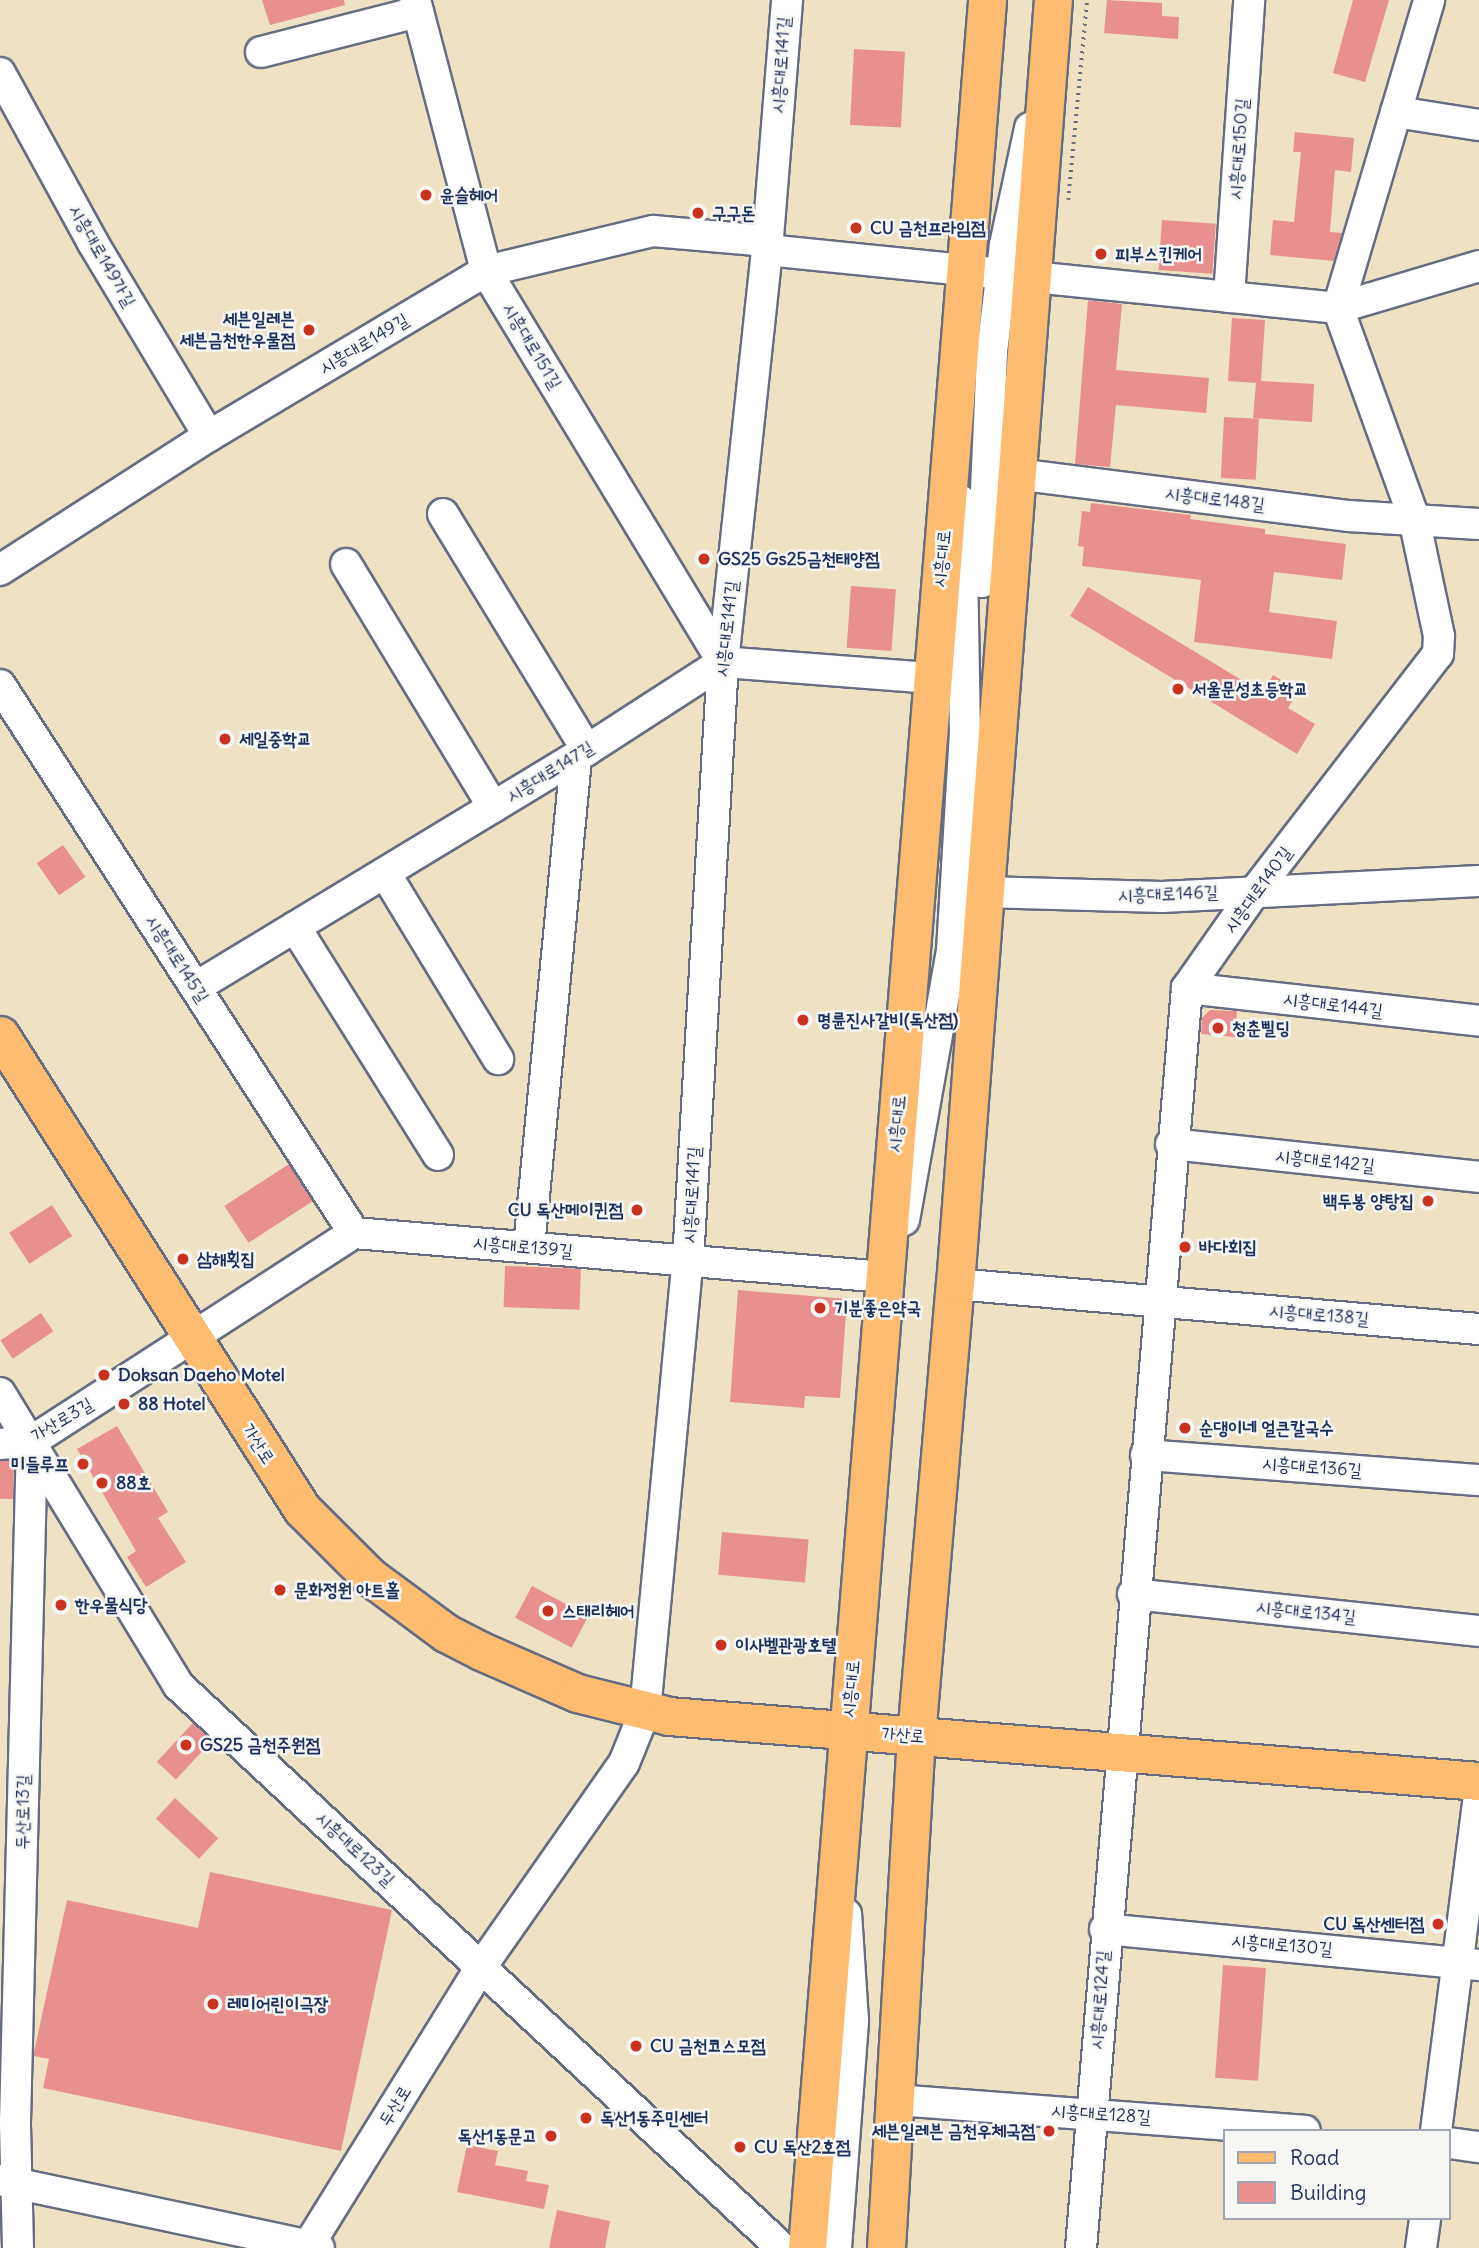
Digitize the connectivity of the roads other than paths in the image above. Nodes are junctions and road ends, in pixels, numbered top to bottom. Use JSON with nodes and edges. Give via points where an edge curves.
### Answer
{"nodes":[{"id":1,"x":786,"y":0,"type":"edge"},
{"id":2,"x":987,"y":0,"type":"edge"},
{"id":3,"x":1249,"y":0,"type":"edge"},
{"id":4,"x":1429,"y":0,"type":"edge"},
{"id":5,"x":417,"y":6,"type":"edge"},
{"id":6,"x":1052,"y":15,"type":"edge"},
{"id":7,"x":261,"y":52,"type":"dead end"},
{"id":8,"x":0,"y":73,"type":"edge"},
{"id":9,"x":1396,"y":112,"type":"junction"},
{"id":10,"x":1479,"y":125,"type":"edge"},
{"id":11,"x":767,"y":245,"type":"junction"},
{"id":12,"x":1479,"y":266,"type":"edge"},
{"id":13,"x":486,"y":271,"type":"junction"},
{"id":14,"x":965,"y":271,"type":"junction"},
{"id":15,"x":1016,"y":276,"type":"junction"},
{"id":16,"x":1229,"y":297,"type":"junction"},
{"id":17,"x":1338,"y":308,"type":"junction"},
{"id":18,"x":956,"y":389,"type":"junction"},
{"id":19,"x":209,"y":436,"type":"junction"},
{"id":20,"x":1016,"y":474,"type":"junction"},
{"id":21,"x":443,"y":514,"type":"dead end"},
{"id":22,"x":1414,"y":518,"type":"junction"},
{"id":23,"x":1479,"y":524,"type":"edge"},
{"id":24,"x":346,"y":564,"type":"dead end"},
{"id":25,"x":0,"y":570,"type":"edge"},
{"id":26,"x":723,"y":662,"type":"junction"},
{"id":27,"x":933,"y":678,"type":"junction"},
{"id":28,"x":0,"y":685,"type":"edge"},
{"id":29,"x":582,"y":753,"type":"junction"},
{"id":30,"x":494,"y":807,"type":"junction"},
{"id":31,"x":385,"y":873,"type":"junction"},
{"id":32,"x":984,"y":879,"type":"junction"},
{"id":33,"x":1479,"y":881,"type":"edge"},
{"id":34,"x":1256,"y":890,"type":"junction"},
{"id":35,"x":295,"y":927,"type":"junction"},
{"id":36,"x":196,"y":988,"type":"junction"},
{"id":37,"x":1187,"y":988,"type":"junction"},
{"id":38,"x":1479,"y":1021,"type":"edge"},
{"id":39,"x":0,"y":1035,"type":"edge"},
{"id":40,"x":498,"y":1059,"type":"dead end"},
{"id":41,"x":1171,"y":1144,"type":"junction"},
{"id":42,"x":438,"y":1156,"type":"dead end"},
{"id":43,"x":1479,"y":1177,"type":"edge"},
{"id":44,"x":354,"y":1233,"type":"junction"},
{"id":45,"x":529,"y":1247,"type":"junction"},
{"id":46,"x":688,"y":1260,"type":"junction"},
{"id":47,"x":885,"y":1277,"type":"junction"},
{"id":48,"x":955,"y":1284,"type":"junction"},
{"id":49,"x":1159,"y":1301,"type":"junction"},
{"id":50,"x":1479,"y":1329,"type":"edge"},
{"id":51,"x":191,"y":1339,"type":"junction"},
{"id":52,"x":878,"y":1367,"type":"junction"},
{"id":53,"x":0,"y":1393,"type":"edge"},
{"id":54,"x":32,"y":1441,"type":"junction"},
{"id":55,"x":0,"y":1444,"type":"edge"},
{"id":56,"x":1146,"y":1455,"type":"junction"},
{"id":57,"x":1479,"y":1480,"type":"edge"},
{"id":58,"x":1133,"y":1594,"type":"junction"},
{"id":59,"x":1479,"y":1631,"type":"edge"},
{"id":60,"x":645,"y":1711,"type":"junction"},
{"id":61,"x":847,"y":1730,"type":"junction"},
{"id":62,"x":916,"y":1736,"type":"junction"},
{"id":63,"x":1120,"y":1752,"type":"junction"},
{"id":64,"x":1479,"y":1781,"type":"edge"},
{"id":65,"x":1479,"y":1797,"type":"edge"},
{"id":66,"x":840,"y":1813,"type":"junction"},
{"id":67,"x":1105,"y":1929,"type":"junction"},
{"id":68,"x":1468,"y":1963,"type":"edge"},
{"id":69,"x":481,"y":1967,"type":"junction"},
{"id":70,"x":896,"y":2100,"type":"junction"},
{"id":71,"x":1091,"y":2113,"type":"junction"},
{"id":72,"x":1281,"y":2129,"type":"edge"},
{"id":73,"x":1436,"y":2129,"type":"edge"},
{"id":74,"x":1451,"y":2143,"type":"edge"},
{"id":75,"x":1479,"y":2147,"type":"edge"},
{"id":76,"x":8,"y":2182,"type":"edge"},
{"id":77,"x":1425,"y":2220,"type":"edge"},
{"id":78,"x":314,"y":2247,"type":"edge"},
{"id":79,"x":18,"y":2248,"type":"edge"},
{"id":80,"x":782,"y":2248,"type":"edge"},
{"id":81,"x":807,"y":2248,"type":"edge"},
{"id":82,"x":836,"y":2248,"type":"edge"},
{"id":83,"x":886,"y":2248,"type":"edge"},
{"id":84,"x":1081,"y":2248,"type":"edge"},
{"id":85,"x":1421,"y":2248,"type":"edge"}],
"edges":[{"from":1,"to":11,"type":"street","name":"시흥대로141길"},
{"from":2,"to":14,"type":"main road","name":"시흥대로"},
{"from":3,"to":16,"type":"street","name":"시흥대로150길"},
{"from":4,"to":9,"type":"street"},
{"from":5,"to":7,"type":"street"},
{"from":5,"to":13,"type":"street","name":"시흥대로151길"},
{"from":6,"to":15,"type":"main road"},
{"from":8,"to":19,"type":"street","name":"시흥대로149가길","via":[[93,243]]},
{"from":9,"to":10,"type":"street"},
{"from":9,"to":17,"type":"street"},
{"from":11,"to":13,"type":"street","name":"시흥대로149길","via":[[653,231]]},
{"from":11,"to":14,"type":"street","name":"시흥대로149길"},
{"from":11,"to":26,"type":"street","name":"시흥대로141길"},
{"from":12,"to":17,"type":"street"},
{"from":13,"to":19,"type":"street","name":"시흥대로149길"},
{"from":13,"to":26,"type":"street","name":"시흥대로151길"},
{"from":14,"to":15,"type":"street","name":"시흥대로149길"},
{"from":14,"to":18,"type":"main road","name":"시흥대로"},
{"from":15,"to":16,"type":"street"},
{"from":15,"to":20,"type":"main road"},
{"from":15,"to":32,"type":"street","via":[[992,352],[982,575]]},
{"from":16,"to":17,"type":"street"},
{"from":17,"to":22,"type":"street"},
{"from":18,"to":27,"type":"main road","name":"시흥대로"},
{"from":18,"to":52,"type":"street","via":[[965,735],[952,951]]},
{"from":19,"to":25,"type":"street","name":"시흥대로149길"},
{"from":20,"to":22,"type":"street","name":"시흥대로148길","via":[[1349,516]]},
{"from":20,"to":32,"type":"main road"},
{"from":21,"to":29,"type":"street"},
{"from":22,"to":23,"type":"street","name":"시흥대로148길"},
{"from":22,"to":34,"type":"street","name":"시흥대로140길","via":[[1439,636],[1438,654]]},
{"from":24,"to":30,"type":"street"},
{"from":26,"to":27,"type":"street"},
{"from":26,"to":29,"type":"street","name":"시흥대로147길"},
{"from":26,"to":46,"type":"street","name":"시흥대로141길"},
{"from":27,"to":47,"type":"main road","name":"시흥대로"},
{"from":28,"to":36,"type":"street","name":"시흥대로145길"},
{"from":29,"to":30,"type":"street","name":"시흥대로147길"},
{"from":29,"to":45,"type":"street"},
{"from":30,"to":31,"type":"street","name":"시흥대로147길"},
{"from":31,"to":35,"type":"street","name":"시흥대로147길"},
{"from":31,"to":40,"type":"street"},
{"from":32,"to":34,"type":"street","name":"시흥대로146길","via":[[1163,897]]},
{"from":32,"to":48,"type":"main road"},
{"from":33,"to":34,"type":"street","name":"시흥대로146길"},
{"from":34,"to":37,"type":"street","name":"시흥대로140길"},
{"from":35,"to":36,"type":"street","name":"시흥대로147길"},
{"from":35,"to":42,"type":"street"},
{"from":36,"to":44,"type":"street","name":"시흥대로145길"},
{"from":37,"to":38,"type":"street","name":"시흥대로144길"},
{"from":37,"to":41,"type":"street","name":"시흥대로140길"},
{"from":39,"to":51,"type":"main road","name":"가산로"},
{"from":41,"to":43,"type":"street","name":"시흥대로142길"},
{"from":41,"to":49,"type":"street","name":"시흥대로140길"},
{"from":44,"to":45,"type":"street","name":"시흥대로139길"},
{"from":44,"to":51,"type":"street"},
{"from":45,"to":46,"type":"street","name":"시흥대로139길"},
{"from":46,"to":47,"type":"street","name":"시흥대로139길"},
{"from":46,"to":60,"type":"street"},
{"from":47,"to":52,"type":"main road","name":"시흥대로"},
{"from":48,"to":49,"type":"street","name":"시흥대로138길"},
{"from":48,"to":62,"type":"main road"},
{"from":49,"to":50,"type":"street","name":"시흥대로138길"},
{"from":49,"to":56,"type":"street"},
{"from":51,"to":54,"type":"street","name":"가산로3길"},
{"from":51,"to":60,"type":"main road","name":"가산로","via":[[302,1509],[369,1576],[446,1633],[481,1651],[577,1693]]},
{"from":52,"to":61,"type":"main road","name":"시흥대로"},
{"from":53,"to":54,"type":"street","name":"시흥대로123길"},
{"from":54,"to":55,"type":"street","name":"가산로3길"},
{"from":54,"to":69,"type":"street","name":"시흥대로123길","via":[[178,1685]]},
{"from":54,"to":76,"type":"street","name":"두산로13길"},
{"from":56,"to":57,"type":"street","name":"시흥대로136길"},
{"from":56,"to":58,"type":"street"},
{"from":58,"to":59,"type":"street","name":"시흥대로134길"},
{"from":58,"to":63,"type":"street"},
{"from":60,"to":61,"type":"main road","name":"가산로"},
{"from":60,"to":69,"type":"street","via":[[624,1763]]},
{"from":61,"to":62,"type":"main road","name":"가산로"},
{"from":61,"to":66,"type":"main road","name":"시흥대로"},
{"from":62,"to":63,"type":"main road","name":"가산로"},
{"from":62,"to":70,"type":"main road"},
{"from":63,"to":64,"type":"main road","name":"가산로"},
{"from":63,"to":67,"type":"street","name":"시흥대로124길"},
{"from":65,"to":68,"type":"street"},
{"from":66,"to":81,"type":"main road","name":"시흥대로"},
{"from":66,"to":82,"type":"street","via":[[853,2021]]},
{"from":67,"to":68,"type":"street","name":"시흥대로130길"},
{"from":67,"to":71,"type":"street","name":"시흥대로124길"},
{"from":68,"to":73,"type":"street"},
{"from":69,"to":78,"type":"street","name":"두산로"},
{"from":69,"to":80,"type":"street","name":"시흥대로123길"},
{"from":70,"to":71,"type":"street","name":"시흥대로128길"},
{"from":70,"to":83,"type":"main road"},
{"from":71,"to":72,"type":"street","name":"시흥대로128길"},
{"from":71,"to":84,"type":"street","name":"시흥대로124길"},
{"from":74,"to":75,"type":"street"},
{"from":76,"to":78,"type":"street","name":"두산로"},
{"from":76,"to":79,"type":"street","name":"두산로13길"},
{"from":77,"to":85,"type":"street"}]}
